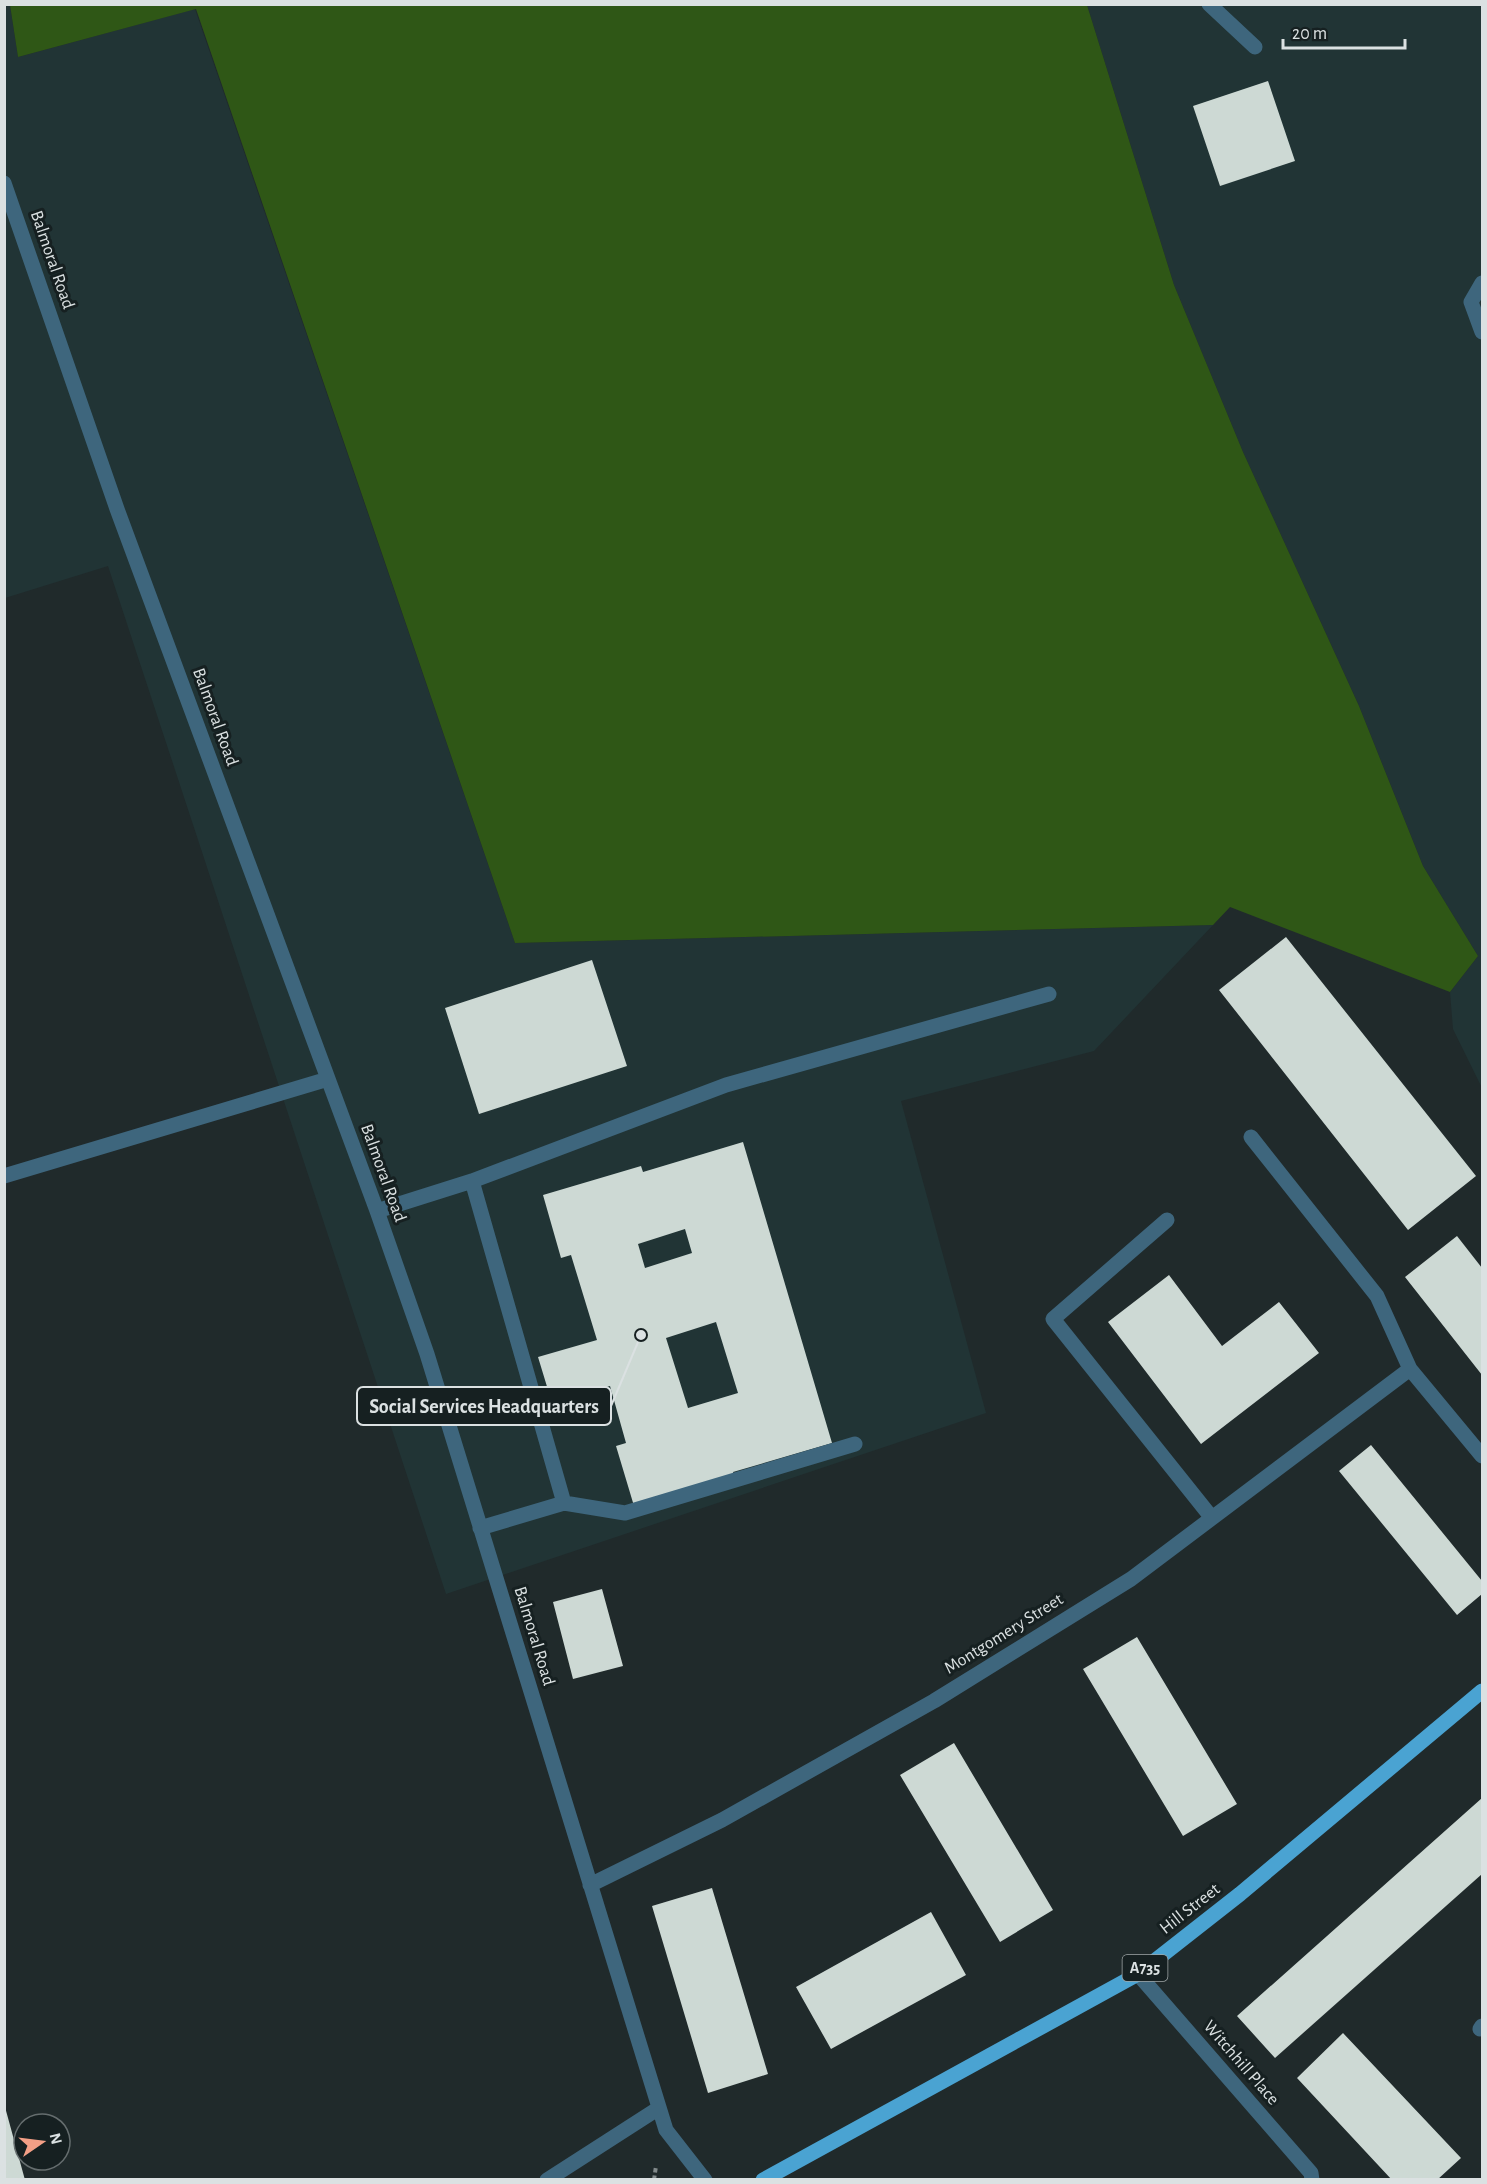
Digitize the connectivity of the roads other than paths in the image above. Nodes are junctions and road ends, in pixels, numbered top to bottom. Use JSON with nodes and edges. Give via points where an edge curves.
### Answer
{"nodes":[{"id":1,"x":1209,"y":4,"type":"edge"},
{"id":2,"x":1255,"y":46,"type":"dead end"},
{"id":3,"x":4,"y":183,"type":"edge"},
{"id":4,"x":1482,"y":283,"type":"edge"},
{"id":5,"x":1482,"y":332,"type":"edge"},
{"id":6,"x":1049,"y":994,"type":"dead end"},
{"id":7,"x":328,"y":1079,"type":"junction"},
{"id":8,"x":1251,"y":1137,"type":"dead end"},
{"id":9,"x":4,"y":1176,"type":"edge"},
{"id":10,"x":472,"y":1181,"type":"junction"},
{"id":11,"x":377,"y":1211,"type":"junction"},
{"id":12,"x":1167,"y":1221,"type":"dead end"},
{"id":13,"x":1410,"y":1370,"type":"junction"},
{"id":14,"x":855,"y":1444,"type":"dead end"},
{"id":15,"x":1482,"y":1456,"type":"edge"},
{"id":16,"x":564,"y":1503,"type":"junction"},
{"id":17,"x":1212,"y":1518,"type":"junction"},
{"id":18,"x":480,"y":1528,"type":"junction"},
{"id":19,"x":1482,"y":1691,"type":"edge"},
{"id":20,"x":590,"y":1885,"type":"junction"},
{"id":21,"x":1138,"y":1974,"type":"junction"},
{"id":22,"x":659,"y":2108,"type":"junction"},
{"id":23,"x":547,"y":2180,"type":"edge"},
{"id":24,"x":705,"y":2180,"type":"edge"},
{"id":25,"x":763,"y":2180,"type":"edge"},
{"id":26,"x":1312,"y":2180,"type":"edge"}],
"edges":[{"from":1,"to":2,"type":"street"},
{"from":3,"to":7,"type":"street","name":"Balmoral Road","via":[[121,520]]},
{"from":4,"to":5,"type":"street","via":[[1472,303]]},
{"from":6,"to":10,"type":"street","via":[[726,1085]]},
{"from":7,"to":9,"type":"street"},
{"from":7,"to":11,"type":"street","name":"Balmoral Road"},
{"from":8,"to":13,"type":"street","via":[[1377,1296]]},
{"from":10,"to":11,"type":"street"},
{"from":10,"to":16,"type":"street"},
{"from":11,"to":18,"type":"street","name":"Balmoral Road","via":[[427,1354]]},
{"from":12,"to":17,"type":"street","via":[[1053,1319]]},
{"from":13,"to":15,"type":"street"},
{"from":13,"to":17,"type":"street","name":"Montgomery Street"},
{"from":14,"to":16,"type":"street","via":[[625,1513]]},
{"from":16,"to":18,"type":"street"},
{"from":17,"to":20,"type":"street","name":"Montgomery Street","via":[[1131,1579],[934,1701],[722,1820]]},
{"from":18,"to":20,"type":"street","name":"Balmoral Road"},
{"from":19,"to":21,"type":"main road","name":"Hill Street","number":"A735","via":[[1240,1894]]},
{"from":20,"to":22,"type":"street","name":"Balmoral Road"},
{"from":21,"to":25,"type":"main road","name":"Hill Street","number":"A735"},
{"from":21,"to":26,"type":"street","name":"Witchhill Place","via":[[1311,2173]]},
{"from":22,"to":23,"type":"street"},
{"from":22,"to":24,"type":"street","name":"Balmoral Road","via":[[666,2130]]}]}
